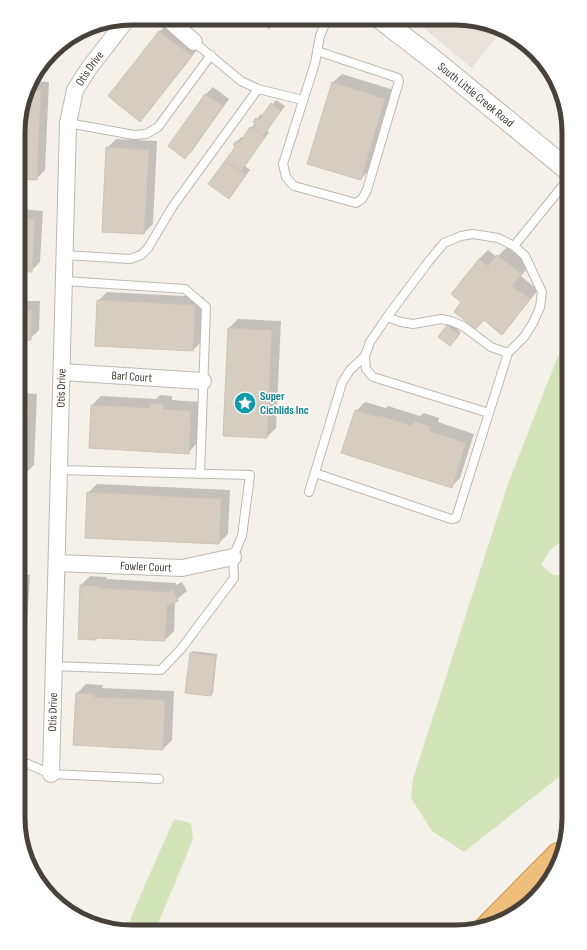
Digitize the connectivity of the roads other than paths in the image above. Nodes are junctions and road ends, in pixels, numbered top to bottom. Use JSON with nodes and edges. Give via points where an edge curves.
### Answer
{"nodes":[{"id":1,"x":175,"y":25,"type":"edge"},
{"id":2,"x":325,"y":25,"type":"edge"},
{"id":3,"x":388,"y":25,"type":"edge"},
{"id":4,"x":122,"y":26,"type":"edge"},
{"id":5,"x":194,"y":42,"type":"joint"},
{"id":6,"x":317,"y":51,"type":"junction"},
{"id":7,"x":211,"y":55,"type":"junction"},
{"id":8,"x":258,"y":89,"type":"junction"},
{"id":9,"x":303,"y":100,"type":"junction"},
{"id":10,"x":68,"y":123,"type":"junction"},
{"id":11,"x":562,"y":165,"type":"edge"},
{"id":12,"x":562,"y":187,"type":"edge"},
{"id":13,"x":514,"y":246,"type":"junction"},
{"id":14,"x":65,"y":255,"type":"junction"},
{"id":15,"x":64,"y":281,"type":"junction"},
{"id":16,"x":387,"y":317,"type":"junction"},
{"id":17,"x":508,"y":353,"type":"junction"},
{"id":18,"x":365,"y":356,"type":"junction"},
{"id":19,"x":62,"y":372,"type":"junction"},
{"id":20,"x":203,"y":381,"type":"junction"},
{"id":21,"x":489,"y":413,"type":"junction"},
{"id":22,"x":59,"y":470,"type":"junction"},
{"id":23,"x":315,"y":473,"type":"junction"},
{"id":24,"x":200,"y":474,"type":"junction"},
{"id":25,"x":309,"y":492,"type":"dead end"},
{"id":26,"x":233,"y":557,"type":"junction"},
{"id":27,"x":57,"y":563,"type":"junction"},
{"id":28,"x":54,"y":666,"type":"junction"},
{"id":29,"x":25,"y":764,"type":"edge"},
{"id":30,"x":51,"y":774,"type":"junction"},
{"id":31,"x":160,"y":780,"type":"dead end"},
{"id":32,"x":554,"y":858,"type":"edge"},
{"id":33,"x":496,"y":917,"type":"edge"}],
"edges":[{"from":1,"to":5,"type":"street"},
{"from":2,"to":6,"type":"lane"},
{"from":3,"to":11,"type":"street","name":"South Little Creek Road"},
{"from":4,"to":10,"type":"street","name":"Otis Drive","via":[[75,90]]},
{"from":5,"to":7,"type":"lane"},
{"from":6,"to":9,"type":"lane"},
{"from":6,"to":9,"type":"lane","via":[[398,78],[399,81],[367,190],[356,203],[294,186],[286,176],[283,164]]},
{"from":7,"to":8,"type":"lane","via":[[241,81]]},
{"from":7,"to":10,"type":"lane","via":[[158,127],[146,134],[134,136]]},
{"from":8,"to":9,"type":"lane"},
{"from":8,"to":14,"type":"lane","via":[[173,206],[142,255],[130,259]]},
{"from":10,"to":14,"type":"street","name":"Otis Drive"},
{"from":12,"to":13,"type":"lane"},
{"from":13,"to":16,"type":"lane","via":[[498,238],[473,234],[444,243]]},
{"from":13,"to":17,"type":"lane","via":[[525,256],[542,292],[540,307],[533,322],[524,337]]},
{"from":14,"to":15,"type":"street","name":"Otis Drive"},
{"from":15,"to":19,"type":"street","name":"Otis Drive"},
{"from":15,"to":20,"type":"lane","via":[[185,289],[206,307]]},
{"from":16,"to":17,"type":"lane","via":[[413,324],[451,321],[463,326],[491,347]]},
{"from":16,"to":18,"type":"lane","via":[[370,342]]},
{"from":17,"to":21,"type":"lane"},
{"from":18,"to":21,"type":"lane","via":[[366,369],[373,377]]},
{"from":18,"to":23,"type":"lane","via":[[350,370],[342,383]]},
{"from":19,"to":20,"type":"street","name":"Barl Court"},
{"from":19,"to":22,"type":"street","name":"Otis Drive"},
{"from":20,"to":24,"type":"lane"},
{"from":21,"to":23,"type":"lane","via":[[456,518],[451,519]]},
{"from":22,"to":24,"type":"lane"},
{"from":22,"to":27,"type":"street","name":"Otis Drive"},
{"from":23,"to":25,"type":"lane"},
{"from":24,"to":26,"type":"lane","via":[[250,475],[242,536]]},
{"from":26,"to":27,"type":"street","name":"Fowler Court","via":[[182,568]]},
{"from":26,"to":28,"type":"lane","via":[[234,578],[181,649],[161,670]]},
{"from":27,"to":28,"type":"street","name":"Otis Drive"},
{"from":28,"to":30,"type":"street","name":"Otis Drive"},
{"from":29,"to":30,"type":"lane"},
{"from":30,"to":31,"type":"lane"},
{"from":32,"to":33,"type":"highway"}]}
